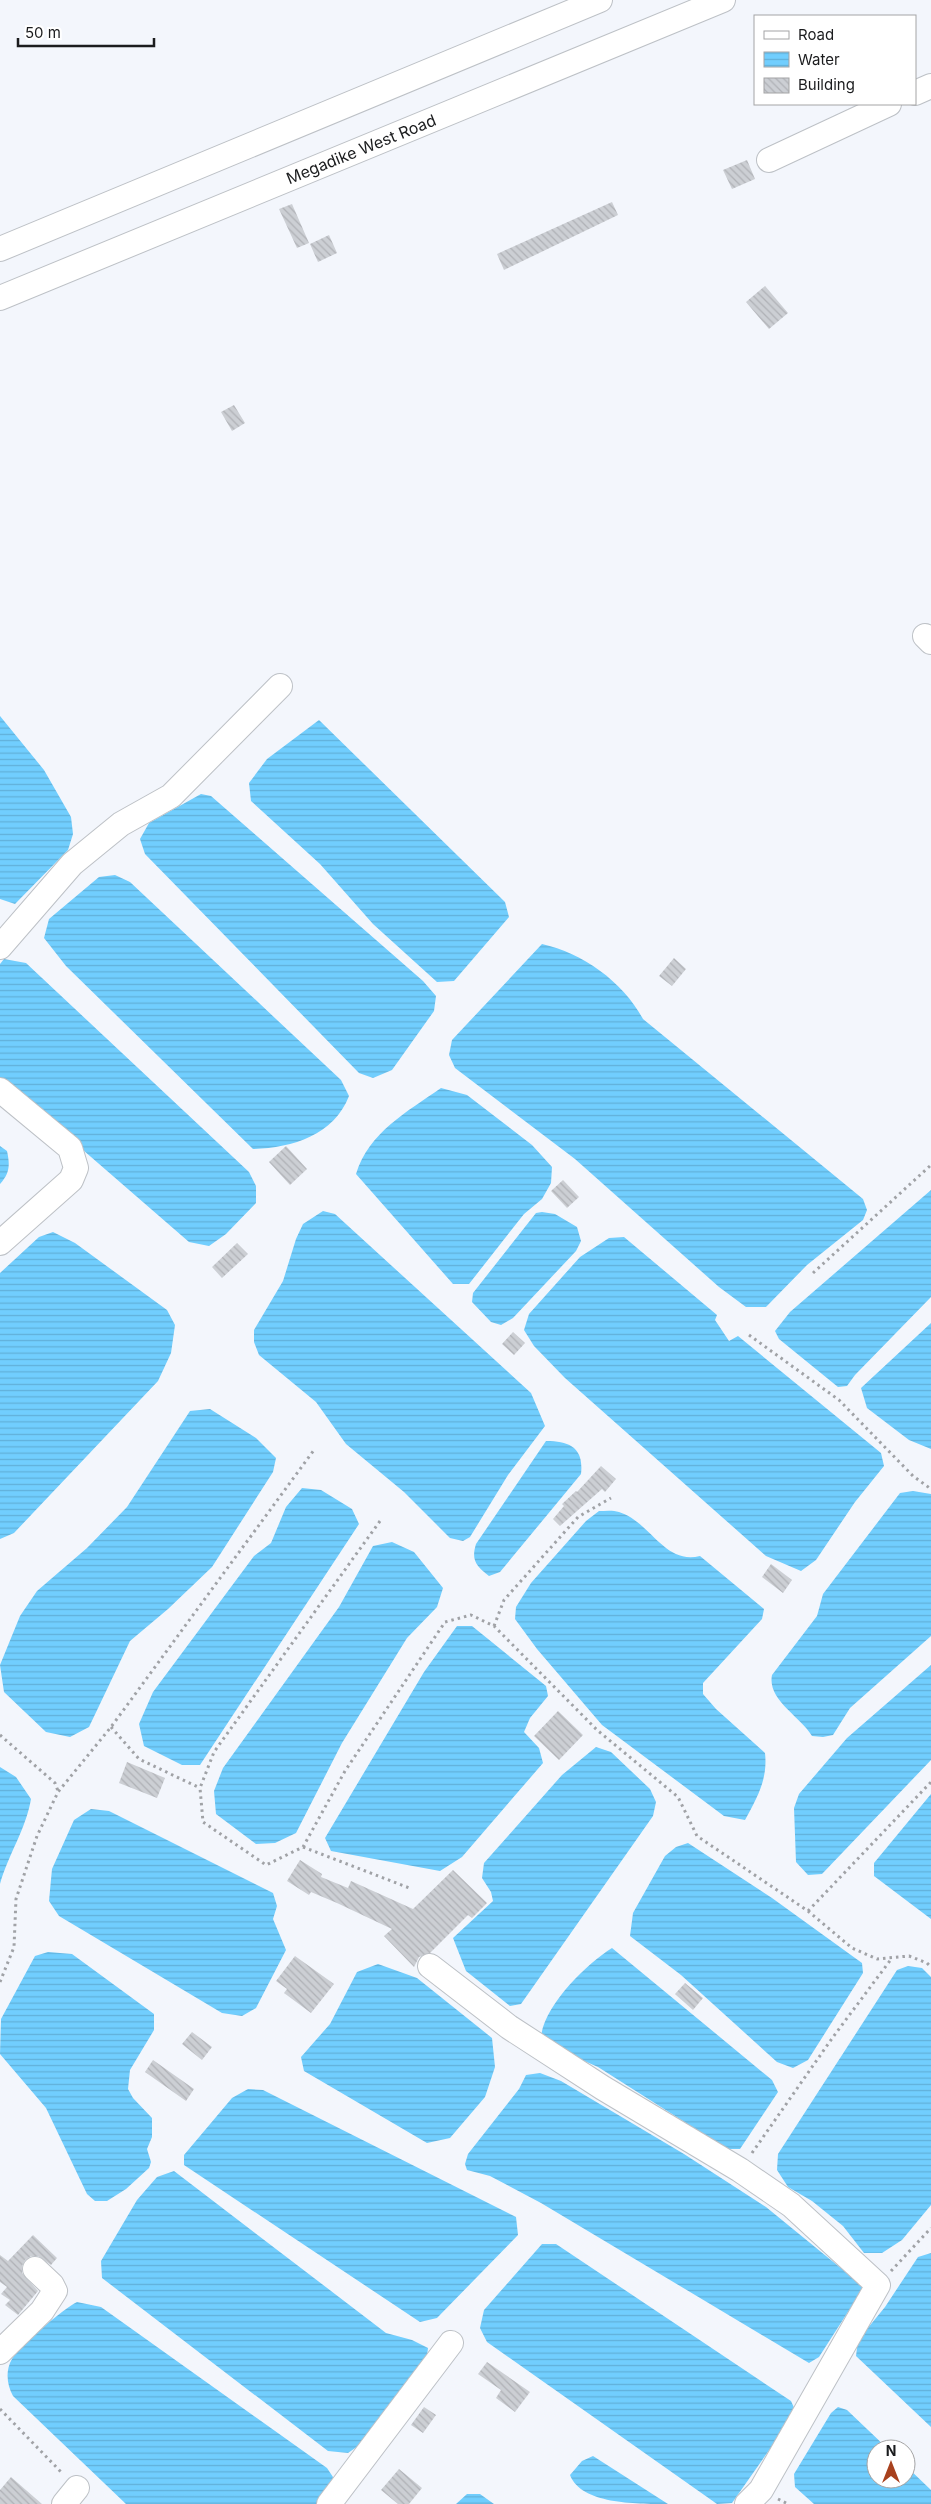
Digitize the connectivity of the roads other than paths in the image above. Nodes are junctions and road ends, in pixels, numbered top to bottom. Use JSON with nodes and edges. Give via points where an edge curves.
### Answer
{"nodes":[{"id":1,"x":600,"y":0,"type":"edge"},
{"id":2,"x":722,"y":0,"type":"edge"},
{"id":3,"x":931,"y":86,"type":"edge"},
{"id":4,"x":916,"y":93,"type":"edge"},
{"id":5,"x":886,"y":105,"type":"edge"},
{"id":6,"x":769,"y":160,"type":"dead end"},
{"id":7,"x":0,"y":250,"type":"edge"},
{"id":8,"x":0,"y":298,"type":"edge"},
{"id":9,"x":280,"y":686,"type":"dead end"},
{"id":10,"x":0,"y":947,"type":"edge"},
{"id":11,"x":0,"y":1090,"type":"edge"},
{"id":12,"x":0,"y":1243,"type":"edge"},
{"id":13,"x":430,"y":1966,"type":"dead end"},
{"id":14,"x":35,"y":2269,"type":"dead end"},
{"id":15,"x":452,"y":2343,"type":"dead end"},
{"id":16,"x":0,"y":2352,"type":"edge"},
{"id":17,"x":330,"y":2504,"type":"edge"},
{"id":18,"x":748,"y":2504,"type":"edge"}],
"edges":[{"from":1,"to":7,"type":"street"},
{"from":2,"to":8,"type":"street","name":"Megadike West Road"},
{"from":3,"to":4,"type":"street"},
{"from":5,"to":6,"type":"street"},
{"from":9,"to":10,"type":"street","via":[[171,796],[121,824],[72,864]]},
{"from":11,"to":12,"type":"street","via":[[70,1148],[76,1168],[71,1180]]},
{"from":13,"to":18,"type":"street","via":[[509,2027],[791,2205],[878,2285],[761,2490]]},
{"from":14,"to":16,"type":"street","via":[[55,2292],[42,2310]]},
{"from":15,"to":17,"type":"street"}]}
